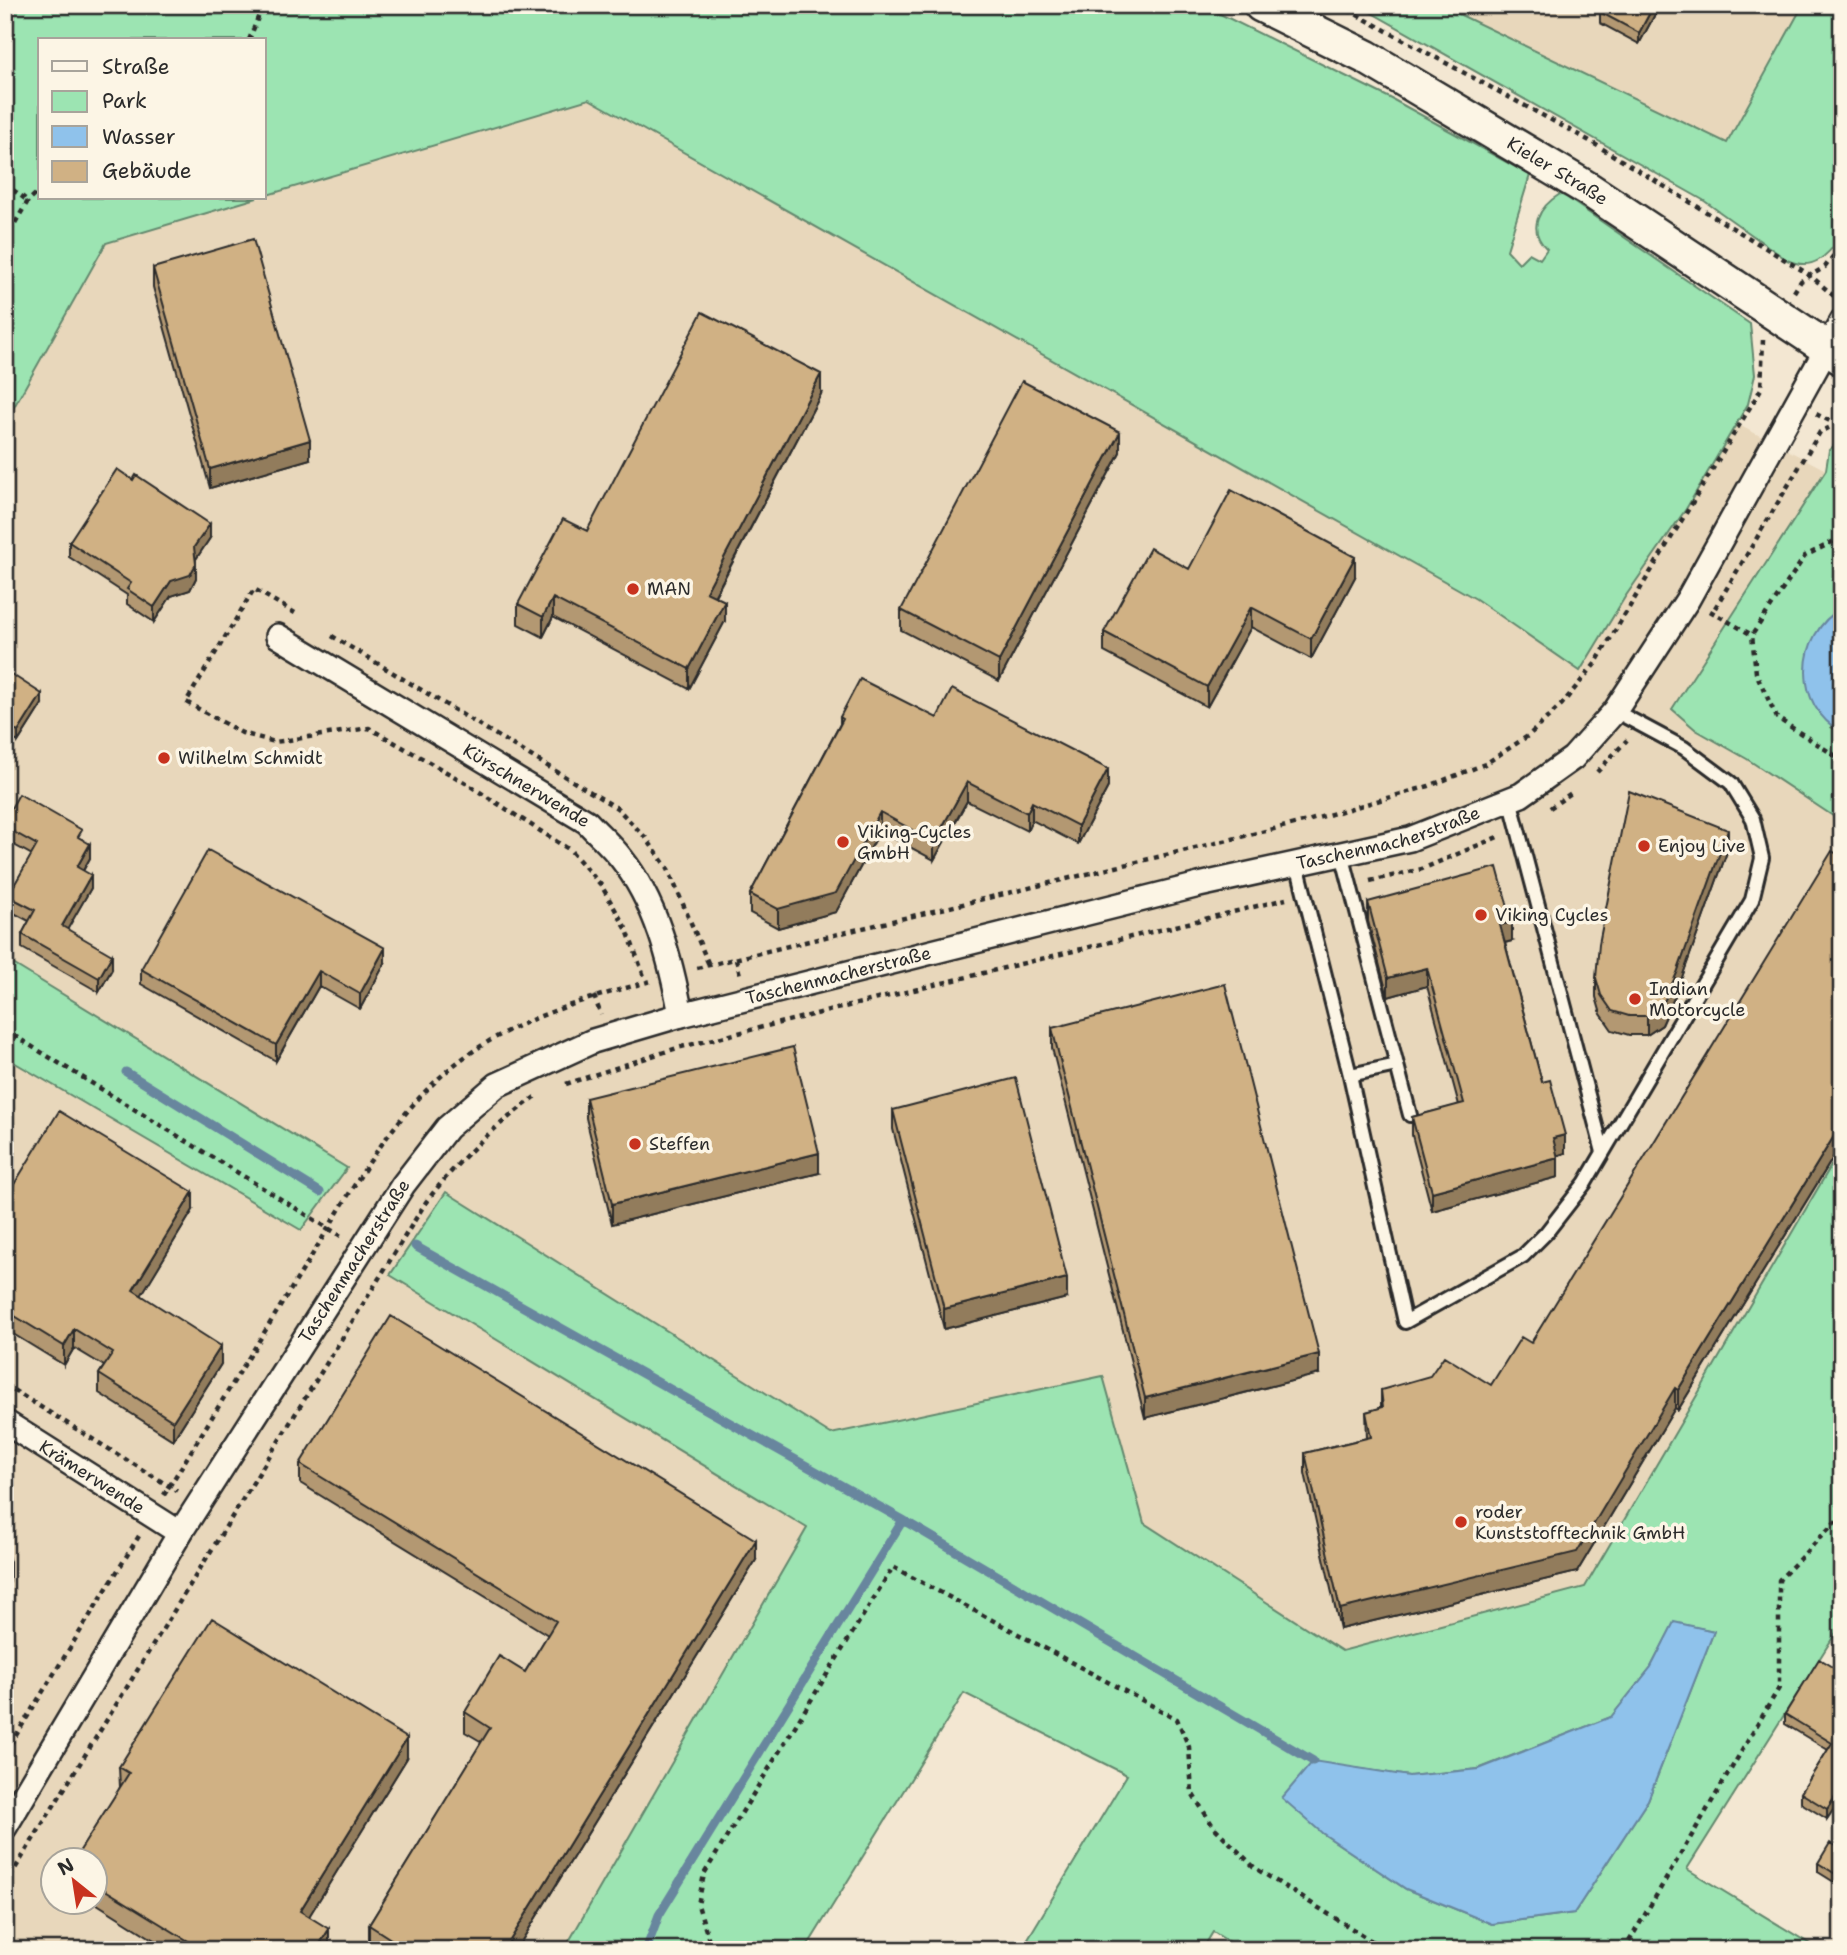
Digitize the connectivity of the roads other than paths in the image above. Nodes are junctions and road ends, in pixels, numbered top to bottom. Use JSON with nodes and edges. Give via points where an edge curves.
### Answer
{"nodes":[{"id":1,"x":1261,"y":5,"type":"edge"},
{"id":2,"x":1837,"y":342,"type":"edge"},
{"id":3,"x":278,"y":636,"type":"dead end"},
{"id":4,"x":1615,"y":712,"type":"junction"},
{"id":5,"x":1510,"y":799,"type":"junction"},
{"id":6,"x":1342,"y":854,"type":"junction"},
{"id":7,"x":1297,"y":864,"type":"junction"},
{"id":8,"x":681,"y":1015,"type":"junction"},
{"id":9,"x":1397,"y":1065,"type":"junction"},
{"id":10,"x":1350,"y":1075,"type":"junction"},
{"id":11,"x":1410,"y":1115,"type":"edge"},
{"id":12,"x":1603,"y":1152,"type":"junction"},
{"id":13,"x":5,"y":1422,"type":"edge"},
{"id":14,"x":180,"y":1533,"type":"junction"},
{"id":15,"x":5,"y":1827,"type":"edge"}],
"edges":[{"from":1,"to":2,"type":"main road","name":"Kieler Straße","via":[[1366,57]]},
{"from":2,"to":4,"type":"street","name":"Taschenmacherstraße","via":[[1688,598]]},
{"from":3,"to":8,"type":"street","name":"Kürschnerwende","via":[[587,822],[621,859],[649,903],[673,974]]},
{"from":4,"to":5,"type":"street","name":"Taschenmacherstraße","via":[[1573,758]]},
{"from":4,"to":12,"type":"lane","via":[[1684,748],[1731,783],[1753,819],[1762,858],[1752,900]]},
{"from":5,"to":6,"type":"street","name":"Taschenmacherstraße","via":[[1410,839]]},
{"from":5,"to":12,"type":"lane"},
{"from":6,"to":7,"type":"street","name":"Taschenmacherstraße"},
{"from":6,"to":9,"type":"lane"},
{"from":7,"to":8,"type":"street","name":"Taschenmacherstraße"},
{"from":7,"to":10,"type":"lane"},
{"from":8,"to":14,"type":"street","name":"Taschenmacherstraße","via":[[593,1041],[497,1085],[447,1128],[404,1185]]},
{"from":9,"to":10,"type":"lane"},
{"from":9,"to":11,"type":"lane"},
{"from":10,"to":12,"type":"lane","via":[[1405,1322],[1523,1256],[1585,1183]]},
{"from":13,"to":14,"type":"street","name":"Krämerwende"},
{"from":14,"to":15,"type":"street","name":"Taschenmacherstraße"}]}
